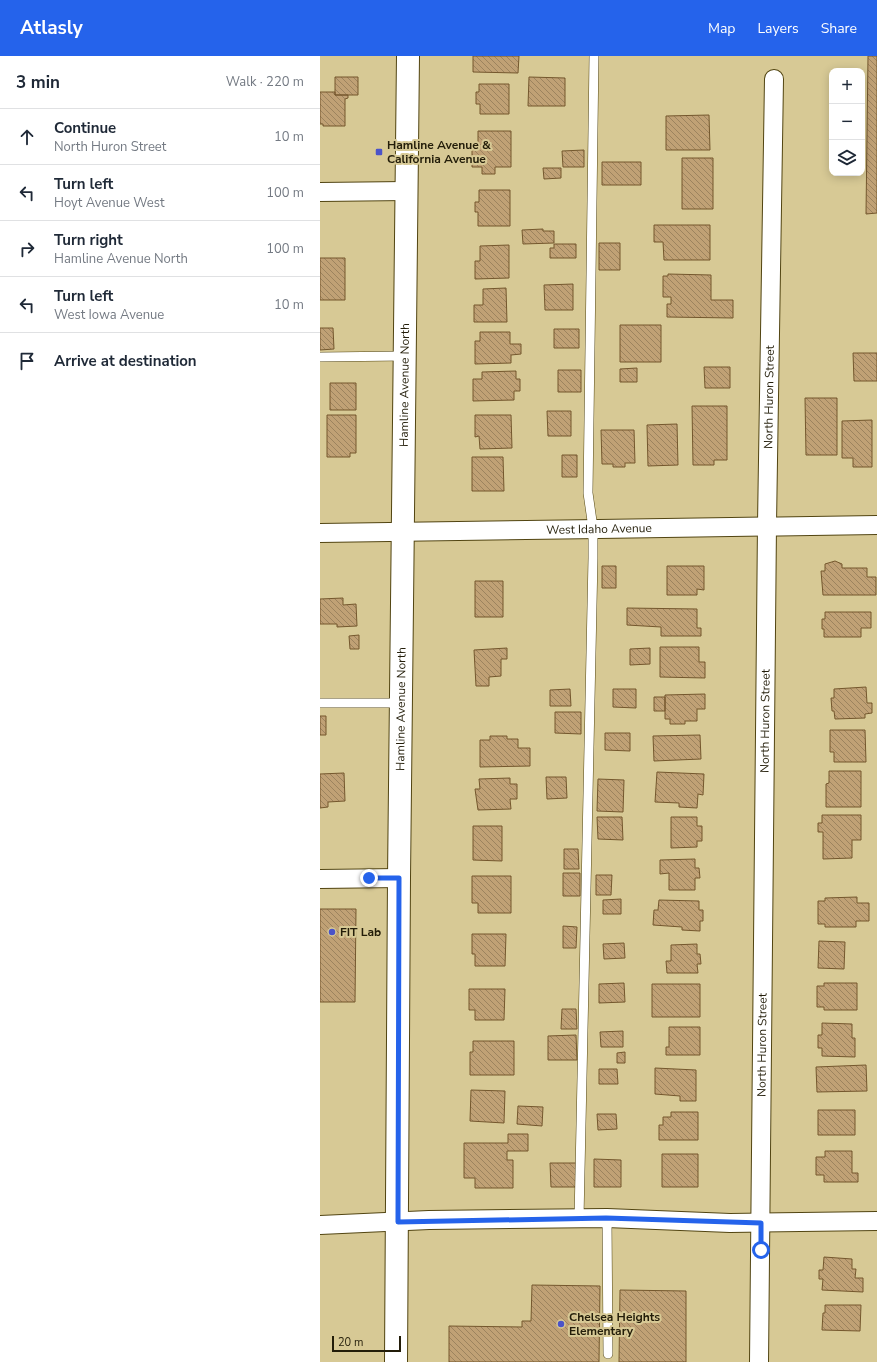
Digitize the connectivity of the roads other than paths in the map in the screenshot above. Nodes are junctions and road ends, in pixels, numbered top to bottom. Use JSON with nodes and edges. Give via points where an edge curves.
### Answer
{"nodes":[{"id":1,"x":408,"y":56,"type":"edge"},
{"id":2,"x":594,"y":56,"type":"edge"},
{"id":3,"x":774,"y":79,"type":"dead end"},
{"id":4,"x":406,"y":191,"type":"junction"},
{"id":5,"x":320,"y":192,"type":"edge"},
{"id":6,"x":406,"y":356,"type":"junction"},
{"id":7,"x":320,"y":357,"type":"edge"},
{"id":8,"x":767,"y":524,"type":"junction"},
{"id":9,"x":877,"y":524,"type":"edge"},
{"id":10,"x":593,"y":528,"type":"junction"},
{"id":11,"x":404,"y":532,"type":"junction"},
{"id":12,"x":320,"y":533,"type":"edge"},
{"id":13,"x":320,"y":703,"type":"edge"},
{"id":14,"x":401,"y":703,"type":"junction"},
{"id":15,"x":320,"y":878,"type":"edge"},
{"id":16,"x":399,"y":878,"type":"junction"},
{"id":17,"x":579,"y":1218,"type":"junction"},
{"id":18,"x":606,"y":1218,"type":"junction"},
{"id":19,"x":877,"y":1221,"type":"edge"},
{"id":20,"x":398,"y":1222,"type":"junction"},
{"id":21,"x":761,"y":1223,"type":"junction"},
{"id":22,"x":320,"y":1225,"type":"edge"},
{"id":23,"x":608,"y":1354,"type":"dead end"},
{"id":24,"x":396,"y":1362,"type":"edge"},
{"id":25,"x":759,"y":1362,"type":"edge"}],
"edges":[{"from":1,"to":4,"type":"street","name":"Hamline Avenue North"},
{"from":2,"to":10,"type":"lane","via":[[588,493]]},
{"from":3,"to":8,"type":"street","name":"North Huron Street"},
{"from":4,"to":5,"type":"street"},
{"from":4,"to":6,"type":"street","name":"Hamline Avenue North"},
{"from":6,"to":7,"type":"lane"},
{"from":6,"to":11,"type":"street","name":"Hamline Avenue North"},
{"from":8,"to":9,"type":"street","name":"West Idaho Avenue"},
{"from":8,"to":10,"type":"street","name":"West Idaho Avenue"},
{"from":8,"to":21,"type":"street","name":"North Huron Street"},
{"from":10,"to":11,"type":"street","name":"West Idaho Avenue"},
{"from":10,"to":17,"type":"lane"},
{"from":11,"to":12,"type":"street","name":"West Idaho Avenue"},
{"from":11,"to":14,"type":"street","name":"Hamline Avenue North"},
{"from":13,"to":14,"type":"lane"},
{"from":14,"to":16,"type":"street","name":"Hamline Avenue North"},
{"from":15,"to":16,"type":"street"},
{"from":16,"to":20,"type":"street","name":"Hamline Avenue North"},
{"from":17,"to":18,"type":"street"},
{"from":17,"to":20,"type":"street"},
{"from":18,"to":21,"type":"street"},
{"from":18,"to":23,"type":"lane"},
{"from":19,"to":21,"type":"street"},
{"from":20,"to":22,"type":"street"},
{"from":20,"to":24,"type":"street","name":"Hamline Avenue North"},
{"from":21,"to":25,"type":"street","name":"North Huron Street"}]}
